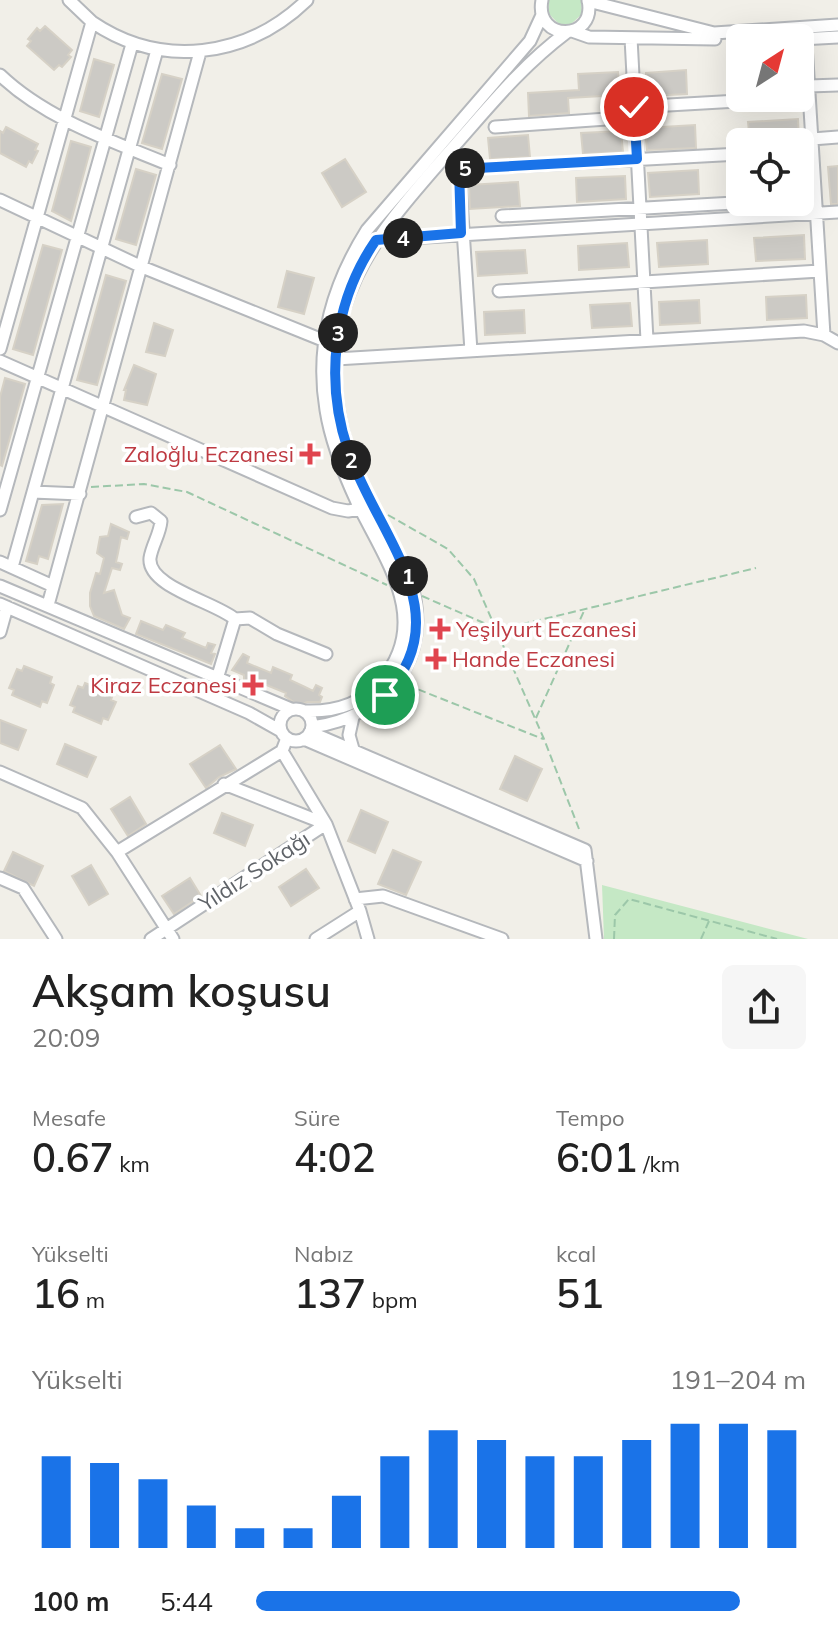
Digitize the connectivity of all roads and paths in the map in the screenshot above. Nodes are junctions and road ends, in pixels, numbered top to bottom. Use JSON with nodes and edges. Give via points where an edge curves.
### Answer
{"nodes":[{"id":1,"x":69,"y":0,"type":"edge"},
{"id":2,"x":307,"y":0,"type":"edge"},
{"id":3,"x":531,"y":0,"type":"edge"},
{"id":4,"x":588,"y":0,"type":"edge"},
{"id":5,"x":542,"y":9,"type":"edge"},
{"id":6,"x":92,"y":22,"type":"junction"},
{"id":7,"x":838,"y":25,"type":"edge"},
{"id":8,"x":570,"y":32,"type":"junction"},
{"id":9,"x":814,"y":32,"type":"edge"},
{"id":10,"x":726,"y":33,"type":"edge"},
{"id":11,"x":814,"y":36,"type":"edge"},
{"id":12,"x":838,"y":37,"type":"edge"},
{"id":13,"x":631,"y":38,"type":"junction"},
{"id":14,"x":726,"y":40,"type":"edge"},
{"id":15,"x":132,"y":44,"type":"junction"},
{"id":16,"x":157,"y":50,"type":"junction"},
{"id":17,"x":200,"y":52,"type":"junction"},
{"id":18,"x":0,"y":75,"type":"edge"},
{"id":19,"x":838,"y":85,"type":"edge"},
{"id":20,"x":814,"y":92,"type":"edge"},
{"id":21,"x":726,"y":104,"type":"edge"},
{"id":22,"x":635,"y":112,"type":"junction"},
{"id":23,"x":64,"y":118,"type":"junction"},
{"id":24,"x":495,"y":127,"type":"dead end"},
{"id":25,"x":838,"y":137,"type":"edge"},
{"id":26,"x":105,"y":138,"type":"junction"},
{"id":27,"x":814,"y":144,"type":"edge"},
{"id":28,"x":130,"y":148,"type":"junction"},
{"id":29,"x":726,"y":155,"type":"edge"},
{"id":30,"x":637,"y":159,"type":"junction"},
{"id":31,"x":170,"y":165,"type":"junction"},
{"id":32,"x":814,"y":185,"type":"edge"},
{"id":33,"x":816,"y":198,"type":"joint"},
{"id":34,"x":0,"y":200,"type":"edge"},
{"id":35,"x":726,"y":203,"type":"edge"},
{"id":36,"x":640,"y":208,"type":"junction"},
{"id":37,"x":838,"y":212,"type":"edge"},
{"id":38,"x":816,"y":213,"type":"junction"},
{"id":39,"x":502,"y":216,"type":"dead end"},
{"id":40,"x":36,"y":219,"type":"junction"},
{"id":41,"x":641,"y":222,"type":"junction"},
{"id":42,"x":461,"y":233,"type":"junction"},
{"id":43,"x":77,"y":238,"type":"junction"},
{"id":44,"x":376,"y":240,"type":"junction"},
{"id":45,"x":101,"y":249,"type":"junction"},
{"id":46,"x":142,"y":267,"type":"junction"},
{"id":47,"x":820,"y":271,"type":"junction"},
{"id":48,"x":644,"y":282,"type":"junction"},
{"id":49,"x":499,"y":291,"type":"dead end"},
{"id":50,"x":824,"y":335,"type":"junction"},
{"id":51,"x":647,"y":340,"type":"junction"},
{"id":52,"x":325,"y":341,"type":"junction"},
{"id":53,"x":838,"y":343,"type":"edge"},
{"id":54,"x":0,"y":349,"type":"edge"},
{"id":55,"x":471,"y":351,"type":"junction"},
{"id":56,"x":336,"y":359,"type":"junction"},
{"id":57,"x":0,"y":361,"type":"edge"},
{"id":58,"x":38,"y":377,"type":"junction"},
{"id":59,"x":62,"y":388,"type":"junction"},
{"id":60,"x":104,"y":406,"type":"junction"},
{"id":61,"x":81,"y":490,"type":"junction"},
{"id":62,"x":33,"y":492,"type":"junction"},
{"id":63,"x":367,"y":508,"type":"junction"},
{"id":64,"x":0,"y":510,"type":"edge"},
{"id":65,"x":136,"y":517,"type":"dead end"},
{"id":66,"x":6,"y":565,"type":"edge"},
{"id":67,"x":756,"y":568,"type":"dead end"},
{"id":68,"x":388,"y":585,"type":"dead end"},
{"id":69,"x":0,"y":586,"type":"edge"},
{"id":70,"x":53,"y":586,"type":"junction"},
{"id":71,"x":414,"y":592,"type":"junction"},
{"id":72,"x":4,"y":605,"type":"edge"},
{"id":73,"x":48,"y":605,"type":"junction"},
{"id":74,"x":584,"y":609,"type":"junction"},
{"id":75,"x":235,"y":619,"type":"junction"},
{"id":76,"x":496,"y":629,"type":"junction"},
{"id":77,"x":0,"y":632,"type":"edge"},
{"id":78,"x":326,"y":654,"type":"dead end"},
{"id":79,"x":217,"y":679,"type":"junction"},
{"id":80,"x":397,"y":681,"type":"junction"},
{"id":81,"x":291,"y":709,"type":"junction"},
{"id":82,"x":305,"y":711,"type":"junction"},
{"id":83,"x":353,"y":717,"type":"junction"},
{"id":84,"x":535,"y":719,"type":"junction"},
{"id":85,"x":309,"y":732,"type":"junction"},
{"id":86,"x":284,"y":735,"type":"junction"},
{"id":87,"x":544,"y":739,"type":"junction"},
{"id":88,"x":353,"y":749,"type":"junction"},
{"id":89,"x":282,"y":751,"type":"junction"},
{"id":90,"x":0,"y":772,"type":"edge"},
{"id":91,"x":224,"y":784,"type":"junction"},
{"id":92,"x":326,"y":824,"type":"junction"},
{"id":93,"x":579,"y":829,"type":"dead end"},
{"id":94,"x":117,"y":852,"type":"junction"},
{"id":95,"x":586,"y":856,"type":"junction"},
{"id":96,"x":0,"y":878,"type":"edge"},
{"id":97,"x":357,"y":905,"type":"junction"},
{"id":98,"x":709,"y":920,"type":"junction"},
{"id":99,"x":170,"y":934,"type":"edge"},
{"id":100,"x":56,"y":939,"type":"edge"},
{"id":101,"x":151,"y":939,"type":"edge"},
{"id":102,"x":316,"y":939,"type":"edge"},
{"id":103,"x":368,"y":939,"type":"edge"},
{"id":104,"x":502,"y":939,"type":"edge"},
{"id":105,"x":596,"y":939,"type":"edge"},
{"id":106,"x":614,"y":939,"type":"edge"},
{"id":107,"x":701,"y":939,"type":"edge"},
{"id":108,"x":776,"y":939,"type":"edge"}],
"edges":[{"from":1,"to":6,"type":"street"},
{"from":2,"to":17,"type":"street","via":[[261,34]]},
{"from":3,"to":5,"type":"street"},
{"from":4,"to":8,"type":"street","via":[[588,17]]},
{"from":4,"to":10,"type":"street"},
{"from":5,"to":8,"type":"street","via":[[551,28]]},
{"from":5,"to":52,"type":"street","via":[[530,41],[367,230],[340,280]]},
{"from":6,"to":15,"type":"street"},
{"from":6,"to":23,"type":"street"},
{"from":7,"to":9,"type":"street"},
{"from":8,"to":13,"type":"street"},
{"from":8,"to":44,"type":"street","via":[[511,79]]},
{"from":11,"to":12,"type":"street"},
{"from":13,"to":14,"type":"street"},
{"from":13,"to":22,"type":"street"},
{"from":15,"to":16,"type":"street"},
{"from":15,"to":26,"type":"street"},
{"from":16,"to":17,"type":"street"},
{"from":16,"to":28,"type":"street"},
{"from":17,"to":31,"type":"street"},
{"from":18,"to":23,"type":"street"},
{"from":19,"to":20,"type":"street"},
{"from":21,"to":22,"type":"street"},
{"from":22,"to":24,"type":"street"},
{"from":22,"to":30,"type":"street"},
{"from":23,"to":26,"type":"street"},
{"from":23,"to":40,"type":"street"},
{"from":25,"to":27,"type":"street"},
{"from":26,"to":28,"type":"street"},
{"from":26,"to":43,"type":"street"},
{"from":28,"to":31,"type":"street"},
{"from":28,"to":45,"type":"street"},
{"from":29,"to":30,"type":"street"},
{"from":30,"to":36,"type":"street"},
{"from":30,"to":42,"type":"street","via":[[459,169]]},
{"from":31,"to":46,"type":"street"},
{"from":32,"to":33,"type":"street"},
{"from":33,"to":38,"type":"street"},
{"from":34,"to":40,"type":"street"},
{"from":35,"to":36,"type":"street"},
{"from":36,"to":39,"type":"street"},
{"from":36,"to":41,"type":"street"},
{"from":37,"to":38,"type":"street"},
{"from":38,"to":41,"type":"street"},
{"from":38,"to":47,"type":"street"},
{"from":40,"to":43,"type":"street"},
{"from":40,"to":54,"type":"street"},
{"from":41,"to":42,"type":"street"},
{"from":41,"to":48,"type":"street"},
{"from":42,"to":44,"type":"street"},
{"from":42,"to":55,"type":"street"},
{"from":43,"to":45,"type":"street"},
{"from":43,"to":58,"type":"street"},
{"from":44,"to":56,"type":"street","via":[[346,299]]},
{"from":45,"to":46,"type":"street"},
{"from":45,"to":59,"type":"street"},
{"from":46,"to":52,"type":"street"},
{"from":46,"to":60,"type":"street"},
{"from":47,"to":48,"type":"street"},
{"from":47,"to":50,"type":"street"},
{"from":48,"to":49,"type":"street"},
{"from":48,"to":51,"type":"street"},
{"from":50,"to":51,"type":"street","via":[[804,331]]},
{"from":50,"to":53,"type":"street"},
{"from":51,"to":55,"type":"street"},
{"from":52,"to":63,"type":"street","via":[[329,428],[339,460]]},
{"from":55,"to":56,"type":"street"},
{"from":56,"to":63,"type":"street","via":[[342,430]]},
{"from":57,"to":58,"type":"street"},
{"from":58,"to":59,"type":"street"},
{"from":58,"to":64,"type":"street"},
{"from":59,"to":60,"type":"street"},
{"from":59,"to":62,"type":"street"},
{"from":60,"to":61,"type":"street"},
{"from":60,"to":63,"type":"street","via":[[332,508]]},
{"from":61,"to":62,"type":"street"},
{"from":61,"to":68,"type":"path","via":[[144,484],[187,492]]},
{"from":61,"to":70,"type":"street"},
{"from":62,"to":66,"type":"street"},
{"from":63,"to":71,"type":"street"},
{"from":63,"to":76,"type":"path","via":[[439,544],[462,563]]},
{"from":63,"to":82,"type":"street","via":[[403,602],[400,651],[384,678],[363,698],[333,710]]},
{"from":65,"to":75,"type":"street","via":[[151,513],[161,521],[150,560],[155,575]]},
{"from":66,"to":70,"type":"street"},
{"from":67,"to":74,"type":"path"},
{"from":69,"to":73,"type":"street"},
{"from":70,"to":73,"type":"street"},
{"from":71,"to":76,"type":"path"},
{"from":71,"to":80,"type":"street","via":[[415,641]]},
{"from":72,"to":77,"type":"street"},
{"from":72,"to":86,"type":"street","via":[[236,707]]},
{"from":73,"to":79,"type":"street"},
{"from":74,"to":76,"type":"path"},
{"from":74,"to":84,"type":"path"},
{"from":75,"to":78,"type":"street","via":[[250,618]]},
{"from":75,"to":79,"type":"street"},
{"from":76,"to":84,"type":"path"},
{"from":79,"to":81,"type":"street"},
{"from":80,"to":83,"type":"street","via":[[379,701]]},
{"from":80,"to":87,"type":"path"},
{"from":81,"to":82,"type":"street"},
{"from":81,"to":86,"type":"street","via":[[281,718]]},
{"from":82,"to":85,"type":"street","via":[[311,718]]},
{"from":83,"to":85,"type":"street"},
{"from":83,"to":88,"type":"street"},
{"from":84,"to":87,"type":"path"},
{"from":85,"to":86,"type":"street","via":[[295,741]]},
{"from":85,"to":88,"type":"street"},
{"from":85,"to":95,"type":"street"},
{"from":86,"to":89,"type":"street"},
{"from":87,"to":93,"type":"path"},
{"from":88,"to":95,"type":"street"},
{"from":89,"to":91,"type":"street"},
{"from":89,"to":92,"type":"street","name":"Yıldız Sokağı"},
{"from":90,"to":94,"type":"street","via":[[82,808]]},
{"from":91,"to":92,"type":"street"},
{"from":91,"to":94,"type":"street"},
{"from":92,"to":97,"type":"street"},
{"from":92,"to":99,"type":"street","name":"Yıldız Sokağı"},
{"from":94,"to":99,"type":"street"},
{"from":95,"to":105,"type":"street"},
{"from":96,"to":100,"type":"street","via":[[23,888]]},
{"from":97,"to":102,"type":"street"},
{"from":97,"to":103,"type":"street"},
{"from":97,"to":104,"type":"street","via":[[383,896]]},
{"from":98,"to":106,"type":"path","via":[[629,899],[615,915]]},
{"from":98,"to":107,"type":"path"},
{"from":98,"to":108,"type":"path"},
{"from":99,"to":101,"type":"street","name":"Yıldız Sokağı"}]}
